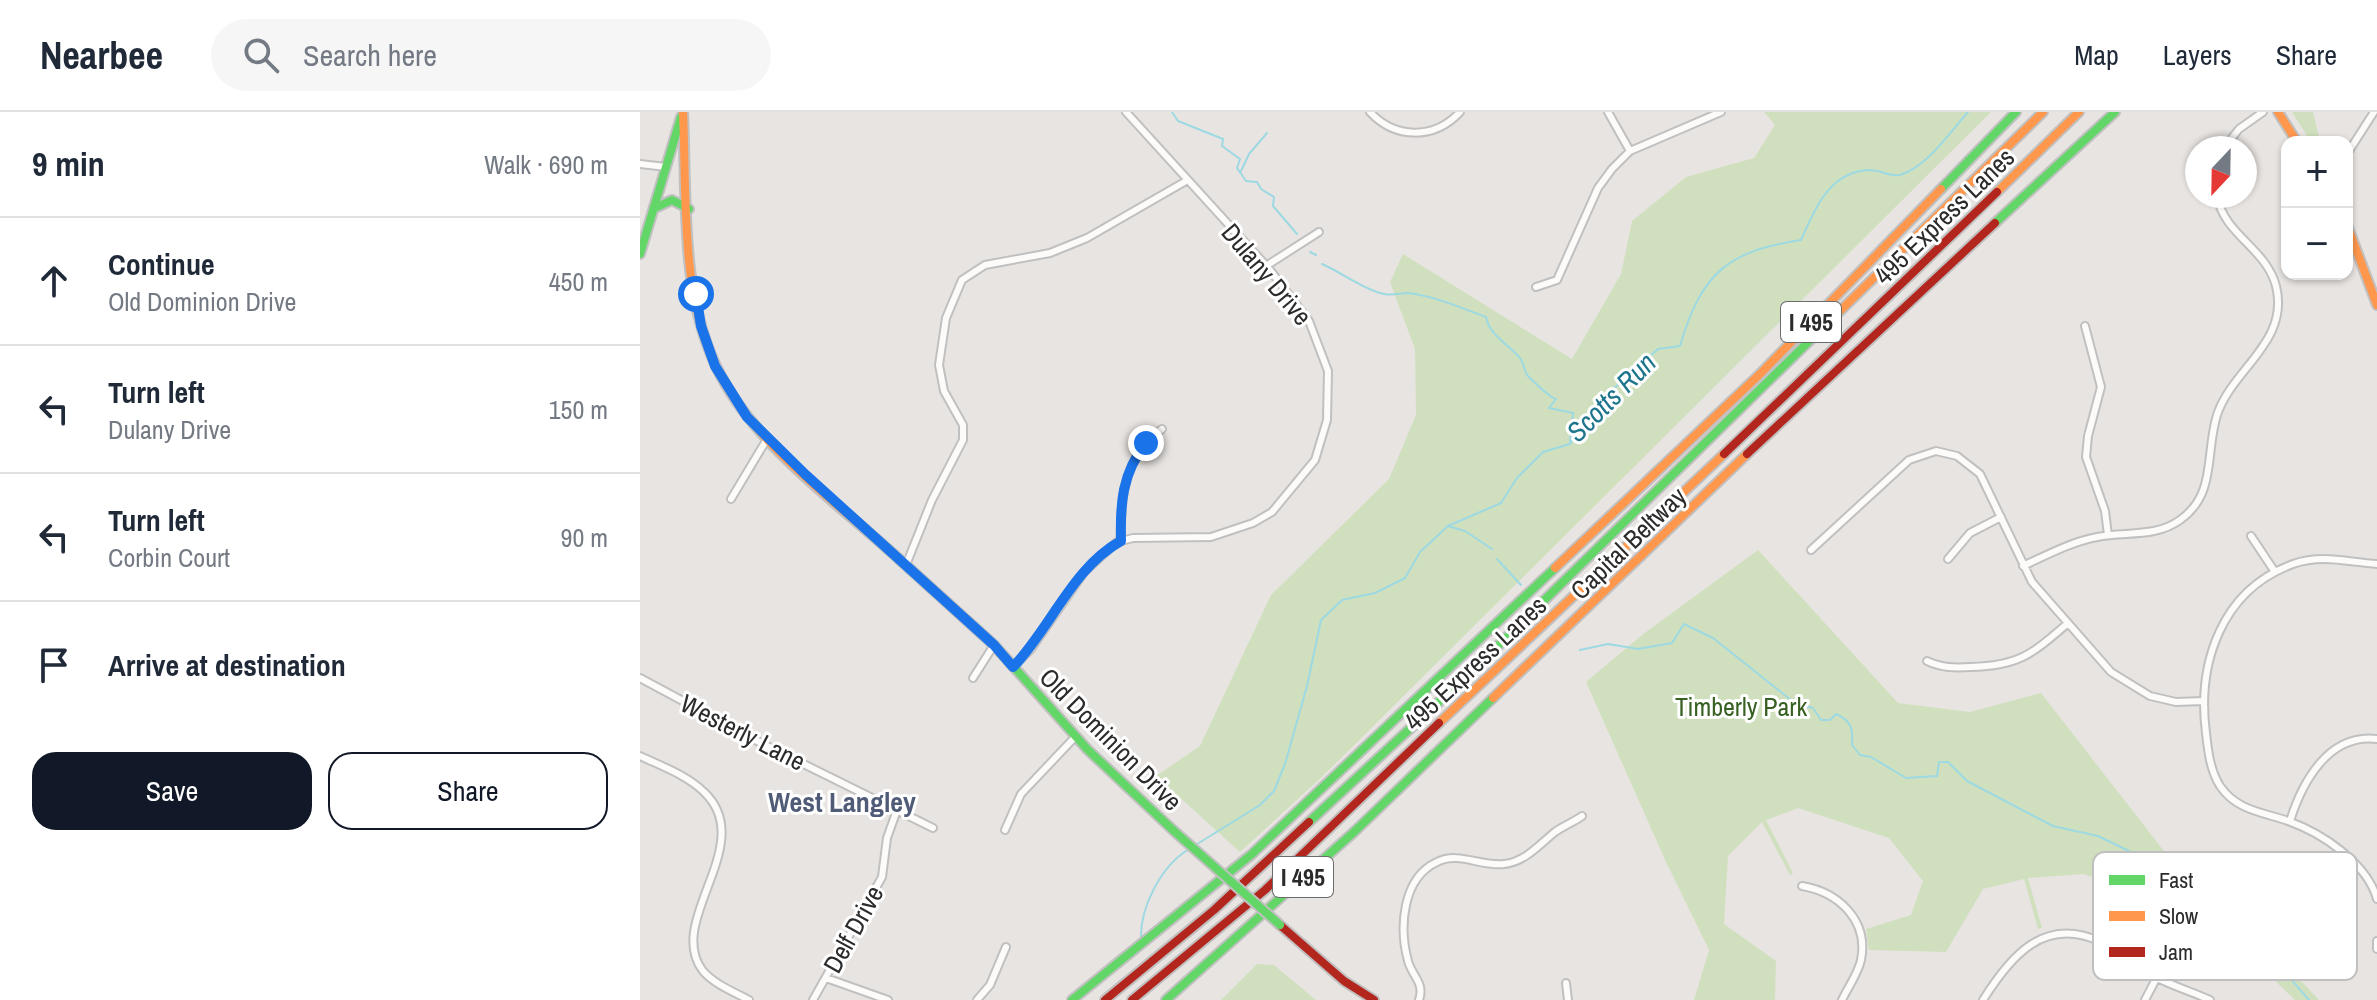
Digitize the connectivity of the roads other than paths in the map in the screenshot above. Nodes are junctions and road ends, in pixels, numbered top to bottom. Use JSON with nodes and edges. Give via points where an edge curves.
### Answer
{"nodes":[{"id":1,"x":683,"y":112,"type":"edge"},
{"id":2,"x":1126,"y":112,"type":"edge"},
{"id":3,"x":1370,"y":112,"type":"edge"},
{"id":4,"x":1460,"y":112,"type":"edge"},
{"id":5,"x":1608,"y":112,"type":"edge"},
{"id":6,"x":1721,"y":112,"type":"edge"},
{"id":7,"x":2016,"y":112,"type":"edge"},
{"id":8,"x":2043,"y":112,"type":"edge"},
{"id":9,"x":2080,"y":112,"type":"edge"},
{"id":10,"x":2115,"y":112,"type":"edge"},
{"id":11,"x":2263,"y":112,"type":"edge"},
{"id":12,"x":2278,"y":112,"type":"edge"},
{"id":13,"x":2374,"y":112,"type":"edge"},
{"id":14,"x":2233,"y":136,"type":"edge"},
{"id":15,"x":2293,"y":136,"type":"edge"},
{"id":16,"x":2353,"y":145,"type":"edge"},
{"id":17,"x":1630,"y":151,"type":"junction"},
{"id":18,"x":640,"y":164,"type":"edge"},
{"id":19,"x":666,"y":167,"type":"junction"},
{"id":20,"x":1186,"y":181,"type":"junction"},
{"id":21,"x":2222,"y":208,"type":"edge"},
{"id":22,"x":689,"y":209,"type":"junction"},
{"id":23,"x":653,"y":210,"type":"junction"},
{"id":24,"x":1319,"y":232,"type":"dead end"},
{"id":25,"x":2353,"y":241,"type":"edge"},
{"id":26,"x":640,"y":254,"type":"edge"},
{"id":27,"x":1266,"y":266,"type":"junction"},
{"id":28,"x":1536,"y":287,"type":"dead end"},
{"id":29,"x":2377,"y":305,"type":"edge"},
{"id":30,"x":2085,"y":326,"type":"dead end"},
{"id":31,"x":1162,"y":429,"type":"dead end"},
{"id":32,"x":767,"y":439,"type":"junction"},
{"id":33,"x":731,"y":499,"type":"dead end"},
{"id":34,"x":2001,"y":517,"type":"junction"},
{"id":35,"x":2108,"y":535,"type":"junction"},
{"id":36,"x":2251,"y":536,"type":"dead end"},
{"id":37,"x":1121,"y":541,"type":"junction"},
{"id":38,"x":1811,"y":550,"type":"dead end"},
{"id":39,"x":1948,"y":559,"type":"dead end"},
{"id":40,"x":2377,"y":564,"type":"edge"},
{"id":41,"x":906,"y":565,"type":"junction"},
{"id":42,"x":2023,"y":566,"type":"junction"},
{"id":43,"x":2275,"y":572,"type":"junction"},
{"id":44,"x":2067,"y":624,"type":"junction"},
{"id":45,"x":994,"y":645,"type":"junction"},
{"id":46,"x":1927,"y":661,"type":"dead end"},
{"id":47,"x":1013,"y":667,"type":"junction"},
{"id":48,"x":640,"y":678,"type":"edge"},
{"id":49,"x":973,"y":678,"type":"dead end"},
{"id":50,"x":2203,"y":701,"type":"junction"},
{"id":51,"x":1076,"y":736,"type":"junction"},
{"id":52,"x":2377,"y":739,"type":"edge"},
{"id":53,"x":640,"y":756,"type":"edge"},
{"id":54,"x":897,"y":810,"type":"junction"},
{"id":55,"x":1582,"y":816,"type":"dead end"},
{"id":56,"x":2290,"y":821,"type":"junction"},
{"id":57,"x":933,"y":828,"type":"dead end"},
{"id":58,"x":1005,"y":830,"type":"dead end"},
{"id":59,"x":2339,"y":852,"type":"edge"},
{"id":60,"x":2357,"y":866,"type":"edge"},
{"id":61,"x":1802,"y":886,"type":"dead end"},
{"id":62,"x":2377,"y":899,"type":"edge"},
{"id":63,"x":2093,"y":940,"type":"edge"},
{"id":64,"x":2377,"y":941,"type":"edge"},
{"id":65,"x":1006,"y":947,"type":"dead end"},
{"id":66,"x":2377,"y":949,"type":"edge"},
{"id":67,"x":826,"y":978,"type":"junction"},
{"id":68,"x":2155,"y":980,"type":"edge"},
{"id":69,"x":2164,"y":980,"type":"edge"},
{"id":70,"x":1566,"y":983,"type":"dead end"},
{"id":71,"x":1169,"y":998,"type":"edge"},
{"id":72,"x":749,"y":1000,"type":"edge"},
{"id":73,"x":813,"y":1000,"type":"edge"},
{"id":74,"x":888,"y":1000,"type":"edge"},
{"id":75,"x":977,"y":1000,"type":"edge"},
{"id":76,"x":1072,"y":1000,"type":"edge"},
{"id":77,"x":1105,"y":1000,"type":"edge"},
{"id":78,"x":1132,"y":1000,"type":"edge"},
{"id":79,"x":1374,"y":1000,"type":"edge"},
{"id":80,"x":1419,"y":1000,"type":"edge"},
{"id":81,"x":1568,"y":1000,"type":"edge"},
{"id":82,"x":1842,"y":1000,"type":"edge"},
{"id":83,"x":1983,"y":1000,"type":"edge"},
{"id":84,"x":2145,"y":1000,"type":"edge"},
{"id":85,"x":2210,"y":1000,"type":"edge"}],
"edges":[{"from":1,"to":19,"type":"main road"},
{"from":1,"to":22,"type":"main road","name":"Old Dominion Drive"},
{"from":2,"to":20,"type":"street","name":"Dulany Drive"},
{"from":3,"to":4,"type":"street","via":[[1396,130],[1416,133],[1437,129]]},
{"from":5,"to":17,"type":"street"},
{"from":6,"to":17,"type":"street"},
{"from":7,"to":76,"type":"main road","name":"Capital Beltway","number":"I 495","via":[[1760,374],[1252,854]]},
{"from":8,"to":77,"type":"main road","name":"495 Express Lanes","number":"I 495","via":[[1468,675],[1177,943]]},
{"from":9,"to":78,"type":"main road","name":"495 Express Lanes","number":"I 495","via":[[1805,381],[1175,968]]},
{"from":10,"to":71,"type":"main road","name":"Capital Beltway","number":"I 495","via":[[1834,371],[1354,832]]},
{"from":11,"to":14,"type":"street"},
{"from":12,"to":15,"type":"main road"},
{"from":13,"to":16,"type":"street"},
{"from":17,"to":28,"type":"street","via":[[1598,188],[1557,280]]},
{"from":18,"to":19,"type":"street"},
{"from":19,"to":23,"type":"main road"},
{"from":20,"to":27,"type":"street","name":"Dulany Drive"},
{"from":20,"to":41,"type":"street","via":[[1087,238],[1050,253],[985,265],[962,280],[946,318],[939,365],[944,391],[963,425],[963,440]]},
{"from":21,"to":35,"type":"street","via":[[2227,222],[2272,275],[2278,298],[2276,322],[2222,403],[2207,482],[2198,502],[2162,529]]},
{"from":22,"to":23,"type":"main road","via":[[672,200]]},
{"from":22,"to":32,"type":"main road","name":"Old Dominion Drive","via":[[698,308],[709,349],[736,401]]},
{"from":23,"to":26,"type":"main road"},
{"from":24,"to":27,"type":"street"},
{"from":25,"to":29,"type":"main road"},
{"from":27,"to":37,"type":"street","name":"Dulany Drive","via":[[1304,313],[1325,353],[1329,402],[1315,460],[1281,504],[1253,523],[1211,537]]},
{"from":30,"to":35,"type":"street","via":[[2101,387],[2086,457]]},
{"from":31,"to":37,"type":"street","via":[[1139,452],[1125,478]]},
{"from":32,"to":33,"type":"street"},
{"from":32,"to":41,"type":"main road","name":"Old Dominion Drive"},
{"from":34,"to":38,"type":"street","via":[[1973,465],[1946,452],[1926,453],[1909,460]]},
{"from":34,"to":39,"type":"street","via":[[1970,533]]},
{"from":34,"to":42,"type":"street"},
{"from":35,"to":42,"type":"street"},
{"from":36,"to":43,"type":"street"},
{"from":37,"to":47,"type":"street","via":[[1085,571]]},
{"from":40,"to":43,"type":"street","via":[[2317,559]]},
{"from":41,"to":45,"type":"main road","name":"Old Dominion Drive"},
{"from":42,"to":44,"type":"street"},
{"from":43,"to":50,"type":"street","via":[[2224,621],[2210,649]]},
{"from":44,"to":46,"type":"street","via":[[2034,653],[2012,664],[1950,668]]},
{"from":44,"to":50,"type":"street","via":[[2111,672],[2136,690],[2163,700]]},
{"from":45,"to":47,"type":"main road","name":"Old Dominion Drive"},
{"from":45,"to":49,"type":"street"},
{"from":47,"to":51,"type":"main road","name":"Old Dominion Drive"},
{"from":48,"to":54,"type":"street","name":"Westerly Lane"},
{"from":50,"to":56,"type":"street","via":[[2208,748],[2220,785],[2245,808]]},
{"from":51,"to":58,"type":"street","via":[[1021,794]]},
{"from":51,"to":79,"type":"main road","name":"Old Dominion Drive","bridge":true,"via":[[1110,773],[1280,925]]},
{"from":52,"to":56,"type":"street","via":[[2356,741],[2319,763],[2304,783]]},
{"from":53,"to":72,"type":"street","via":[[698,786],[718,812],[721,844],[694,935],[694,953],[707,975]]},
{"from":54,"to":57,"type":"street","name":"Westerly Lane"},
{"from":54,"to":67,"type":"street","name":"Delf Drive","via":[[882,877]]},
{"from":55,"to":80,"type":"street","via":[[1509,863],[1451,858],[1419,875],[1403,925],[1408,961],[1422,988]]},
{"from":56,"to":59,"type":"street"},
{"from":60,"to":62,"type":"street"},
{"from":61,"to":82,"type":"street","via":[[1838,899],[1860,930],[1861,961]]},
{"from":63,"to":83,"type":"street","via":[[2061,935],[2038,940],[2017,953]]},
{"from":64,"to":66,"type":"street"},
{"from":65,"to":75,"type":"street","via":[[990,985]]},
{"from":67,"to":73,"type":"street","name":"Delf Drive"},
{"from":67,"to":74,"type":"street"},
{"from":68,"to":84,"type":"street"},
{"from":69,"to":85,"type":"street"},
{"from":70,"to":81,"type":"street"}]}
